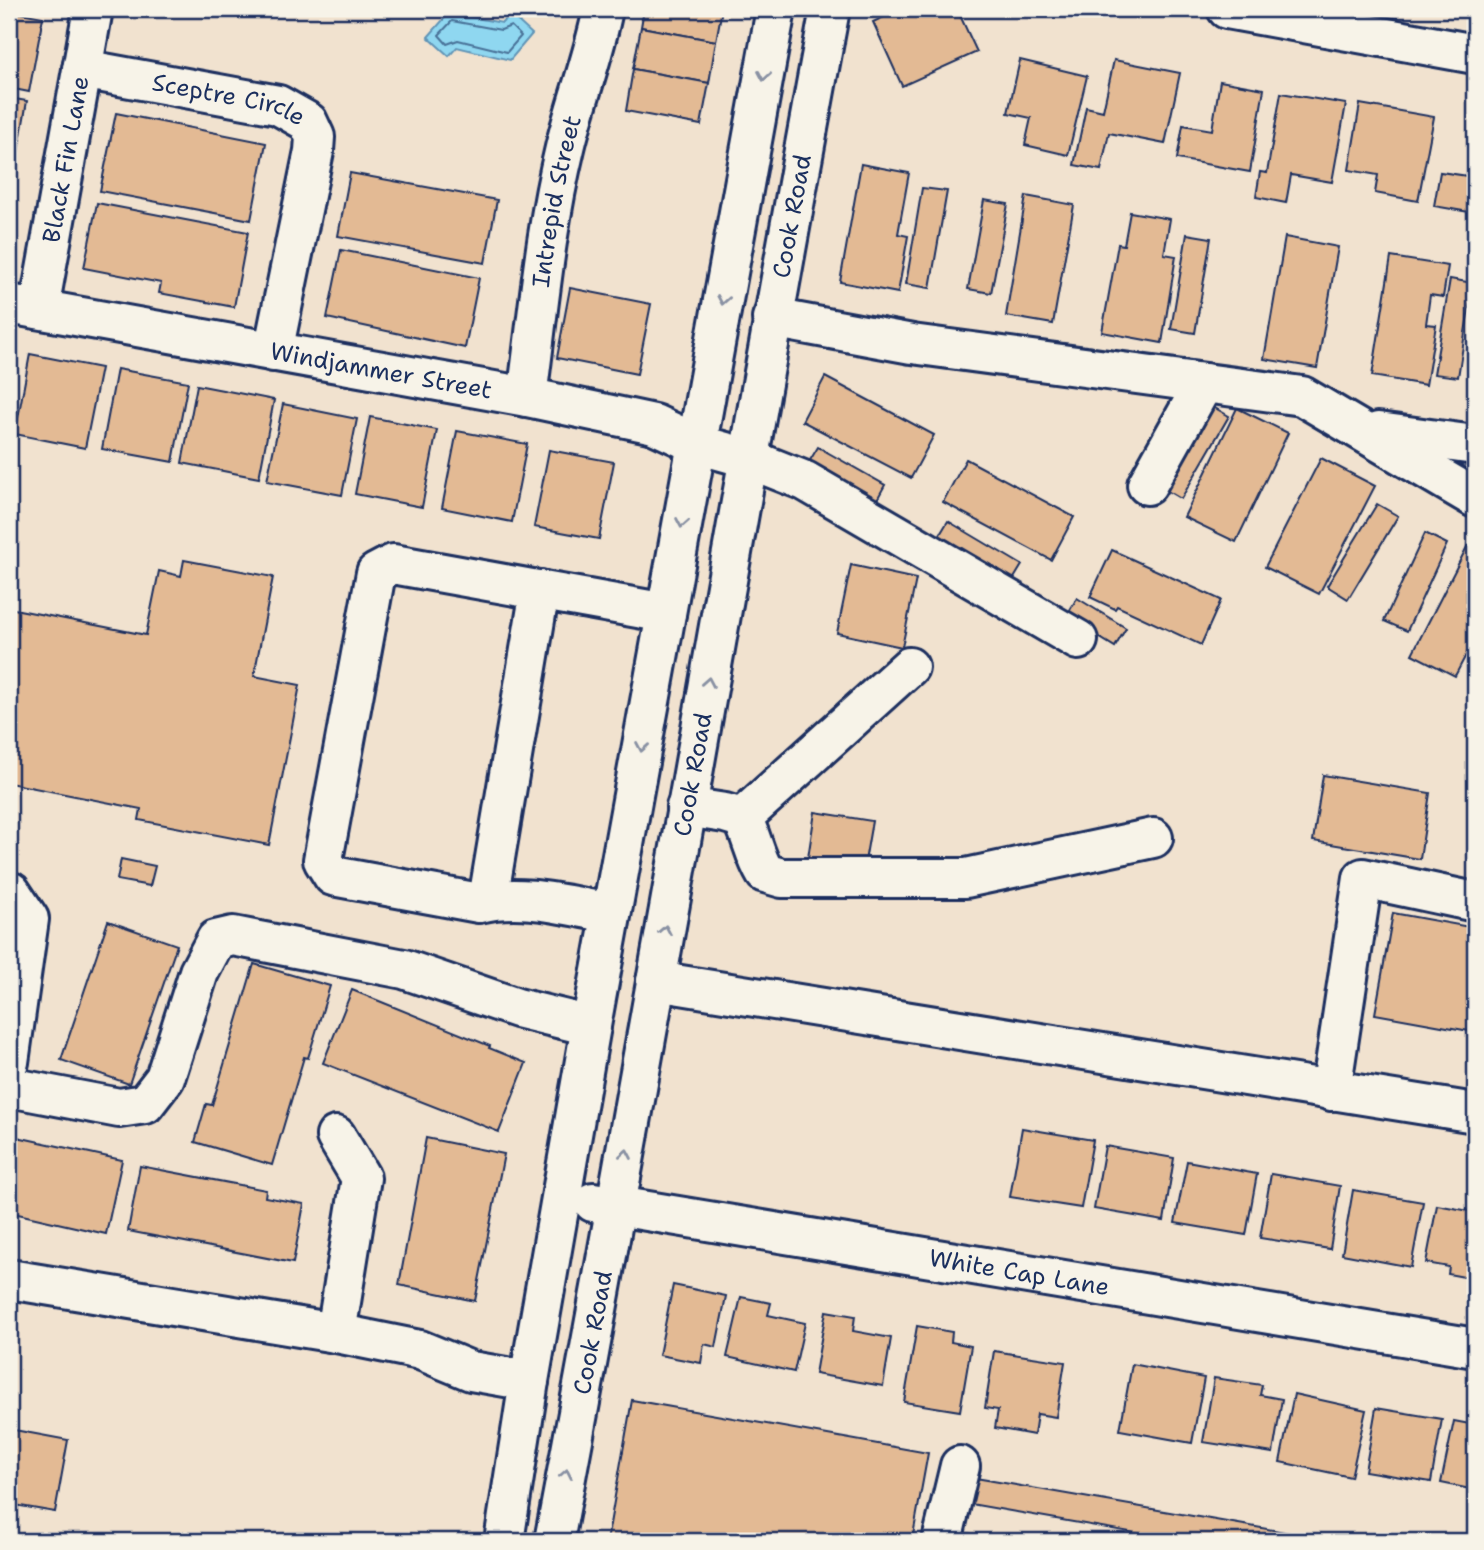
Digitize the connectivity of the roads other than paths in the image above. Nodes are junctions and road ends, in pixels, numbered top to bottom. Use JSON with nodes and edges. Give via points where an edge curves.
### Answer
{"nodes":[{"id":1,"x":93,"y":9,"type":"edge"},
{"id":2,"x":603,"y":9,"type":"edge"},
{"id":3,"x":776,"y":9,"type":"edge"},
{"id":4,"x":830,"y":9,"type":"edge"},
{"id":5,"x":1227,"y":9,"type":"edge"},
{"id":6,"x":1475,"y":54,"type":"edge"},
{"id":7,"x":82,"y":69,"type":"junction"},
{"id":8,"x":24,"y":307,"type":"edge"},
{"id":9,"x":772,"y":318,"type":"junction"},
{"id":10,"x":273,"y":352,"type":"junction"},
{"id":11,"x":1204,"y":383,"type":"junction"},
{"id":12,"x":527,"y":397,"type":"junction"},
{"id":13,"x":1358,"y":429,"type":"junction"},
{"id":14,"x":697,"y":444,"type":"junction"},
{"id":15,"x":1475,"y":445,"type":"edge"},
{"id":16,"x":747,"y":457,"type":"junction"},
{"id":17,"x":1147,"y":485,"type":"dead end"},
{"id":18,"x":1475,"y":498,"type":"edge"},
{"id":19,"x":540,"y":590,"type":"junction"},
{"id":20,"x":666,"y":613,"type":"junction"},
{"id":21,"x":1078,"y":640,"type":"dead end"},
{"id":22,"x":909,"y":667,"type":"dead end"},
{"id":23,"x":686,"y":807,"type":"junction"},
{"id":24,"x":742,"y":818,"type":"junction"},
{"id":25,"x":1153,"y":838,"type":"dead end"},
{"id":26,"x":9,"y":892,"type":"edge"},
{"id":27,"x":488,"y":900,"type":"junction"},
{"id":28,"x":1475,"y":902,"type":"edge"},
{"id":29,"x":611,"y":913,"type":"junction"},
{"id":30,"x":656,"y":981,"type":"junction"},
{"id":31,"x":591,"y":1026,"type":"junction"},
{"id":32,"x":9,"y":1062,"type":"edge"},
{"id":33,"x":9,"y":1087,"type":"edge"},
{"id":34,"x":1331,"y":1091,"type":"junction"},
{"id":35,"x":1475,"y":1114,"type":"edge"},
{"id":36,"x":336,"y":1136,"type":"dead end"},
{"id":37,"x":563,"y":1196,"type":"junction"},
{"id":38,"x":617,"y":1206,"type":"junction"},
{"id":39,"x":9,"y":1279,"type":"edge"},
{"id":40,"x":336,"y":1333,"type":"junction"},
{"id":41,"x":1475,"y":1348,"type":"edge"},
{"id":42,"x":531,"y":1369,"type":"junction"},
{"id":43,"x":960,"y":1466,"type":"dead end"},
{"id":44,"x":504,"y":1541,"type":"edge"},
{"id":45,"x":554,"y":1541,"type":"edge"},
{"id":46,"x":942,"y":1541,"type":"edge"}],
"edges":[{"from":1,"to":7,"type":"street","name":"Black Fin Lane"},
{"from":2,"to":12,"type":"street","name":"Intrepid Street","via":[[565,149]]},
{"from":3,"to":14,"type":"street","name":"Cook Road","one_way":true},
{"from":4,"to":9,"type":"street","name":"Cook Road"},
{"from":5,"to":6,"type":"street"},
{"from":7,"to":8,"type":"street","name":"Black Fin Lane"},
{"from":7,"to":10,"type":"street","name":"Sceptre Circle","via":[[278,105],[308,122],[315,137],[314,151]]},
{"from":8,"to":10,"type":"street","name":"Windjammer Street"},
{"from":9,"to":11,"type":"street","via":[[912,344]]},
{"from":9,"to":16,"type":"street","name":"Cook Road"},
{"from":10,"to":12,"type":"street","name":"Windjammer Street"},
{"from":11,"to":13,"type":"street","via":[[1302,396]]},
{"from":11,"to":17,"type":"street"},
{"from":12,"to":14,"type":"street","name":"Windjammer Street","via":[[654,424]]},
{"from":13,"to":15,"type":"street"},
{"from":13,"to":18,"type":"street"},
{"from":14,"to":16,"type":"street","name":"Windjammer Street"},
{"from":14,"to":20,"type":"street","name":"Cook Road","one_way":true},
{"from":16,"to":21,"type":"street","name":"Windjammer Street","via":[[805,481]]},
{"from":23,"to":16,"type":"street","name":"Cook Road","one_way":true},
{"from":19,"to":20,"type":"street"},
{"from":19,"to":27,"type":"street"},
{"from":19,"to":27,"type":"street","via":[[393,564],[376,573],[323,860],[333,876],[479,903]]},
{"from":20,"to":29,"type":"street","name":"Cook Road","one_way":true},
{"from":22,"to":24,"type":"street"},
{"from":23,"to":24,"type":"street"},
{"from":30,"to":23,"type":"street","name":"Cook Road","one_way":true},
{"from":24,"to":25,"type":"street","via":[[765,873],[782,878],[966,878]]},
{"from":26,"to":32,"type":"street","via":[[29,919]]},
{"from":27,"to":29,"type":"street","via":[[539,900]]},
{"from":28,"to":34,"type":"street","via":[[1363,878]]},
{"from":29,"to":31,"type":"street","name":"Cook Road"},
{"from":30,"to":34,"type":"street"},
{"from":38,"to":30,"type":"street","name":"Cook Road","one_way":true},
{"from":31,"to":33,"type":"street","via":[[517,1008],[404,969],[233,936],[216,940],[200,972],[165,1078],[145,1104],[119,1108]]},
{"from":31,"to":37,"type":"street","name":"Cook Road"},
{"from":34,"to":35,"type":"street"},
{"from":36,"to":40,"type":"street","via":[[361,1178]]},
{"from":37,"to":38,"type":"street","name":"White Cap Lane"},
{"from":37,"to":42,"type":"street","name":"Cook Road"},
{"from":38,"to":41,"type":"street","name":"White Cap Lane"},
{"from":45,"to":38,"type":"street","name":"Cook Road","one_way":true},
{"from":39,"to":40,"type":"street"},
{"from":40,"to":42,"type":"street","via":[[420,1350],[474,1345]]},
{"from":42,"to":44,"type":"street","name":"Cook Road"},
{"from":43,"to":46,"type":"street"}]}
